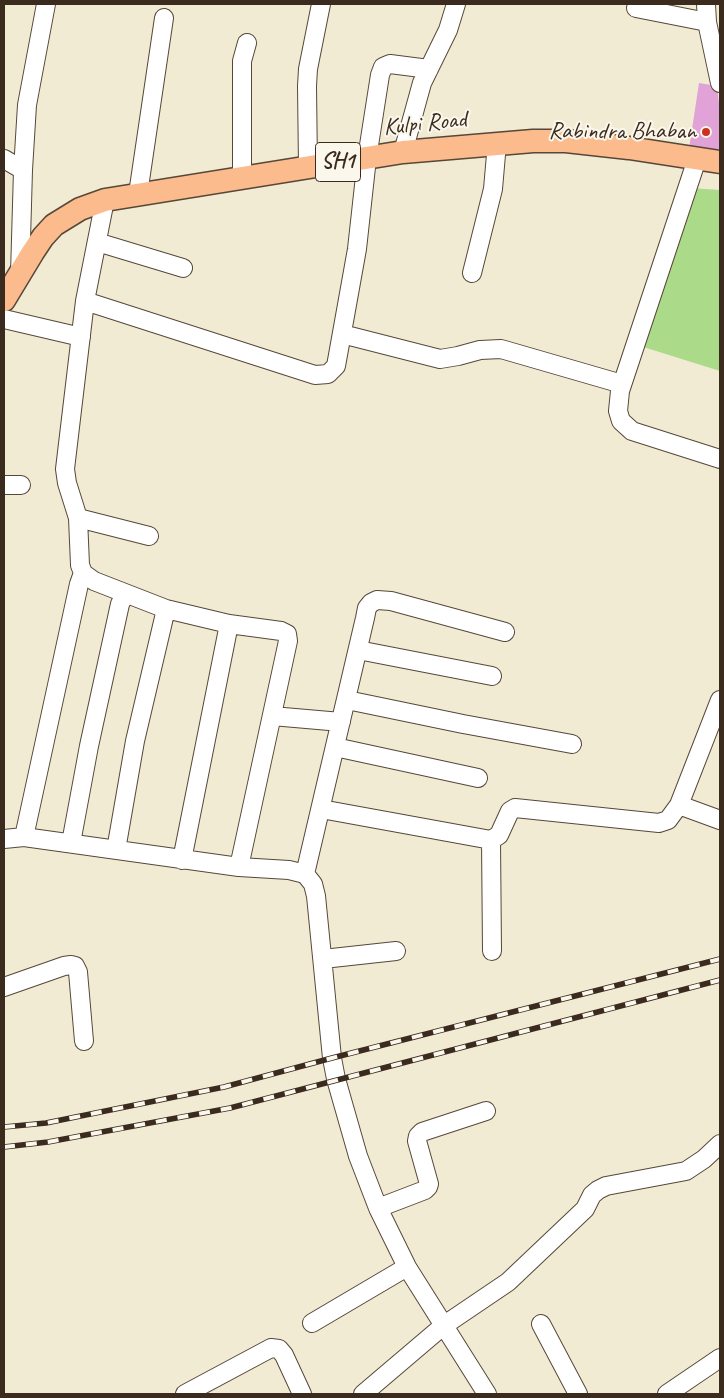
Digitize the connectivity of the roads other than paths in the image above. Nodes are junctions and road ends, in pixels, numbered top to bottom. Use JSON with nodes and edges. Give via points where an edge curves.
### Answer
{"nodes":[{"id":1,"x":46,"y":4,"type":"edge"},
{"id":2,"x":321,"y":4,"type":"edge"},
{"id":3,"x":456,"y":4,"type":"edge"},
{"id":4,"x":706,"y":4,"type":"edge"},
{"id":5,"x":636,"y":8,"type":"dead end"},
{"id":6,"x":164,"y":18,"type":"dead end"},
{"id":7,"x":707,"y":22,"type":"junction"},
{"id":8,"x":247,"y":43,"type":"dead end"},
{"id":9,"x":429,"y":69,"type":"junction"},
{"id":10,"x":720,"y":83,"type":"edge"},
{"id":11,"x":498,"y":143,"type":"junction"},
{"id":12,"x":403,"y":152,"type":"junction"},
{"id":13,"x":367,"y":158,"type":"junction"},
{"id":14,"x":4,"y":159,"type":"edge"},
{"id":15,"x":697,"y":159,"type":"junction"},
{"id":16,"x":720,"y":162,"type":"edge"},
{"id":17,"x":308,"y":167,"type":"junction"},
{"id":18,"x":23,"y":170,"type":"junction"},
{"id":19,"x":242,"y":177,"type":"junction"},
{"id":20,"x":138,"y":194,"type":"junction"},
{"id":21,"x":105,"y":200,"type":"junction"},
{"id":22,"x":97,"y":242,"type":"junction"},
{"id":23,"x":183,"y":268,"type":"dead end"},
{"id":24,"x":472,"y":272,"type":"dead end"},
{"id":25,"x":20,"y":274,"type":"junction"},
{"id":26,"x":4,"y":300,"type":"edge"},
{"id":27,"x":85,"y":301,"type":"junction"},
{"id":28,"x":4,"y":319,"type":"edge"},
{"id":29,"x":342,"y":334,"type":"junction"},
{"id":30,"x":81,"y":337,"type":"junction"},
{"id":31,"x":622,"y":384,"type":"junction"},
{"id":32,"x":720,"y":460,"type":"edge"},
{"id":33,"x":4,"y":484,"type":"edge"},
{"id":34,"x":21,"y":485,"type":"dead end"},
{"id":35,"x":78,"y":518,"type":"junction"},
{"id":36,"x":149,"y":536,"type":"dead end"},
{"id":37,"x":83,"y":573,"type":"junction"},
{"id":38,"x":125,"y":594,"type":"junction"},
{"id":39,"x":166,"y":609,"type":"junction"},
{"id":40,"x":229,"y":624,"type":"junction"},
{"id":41,"x":505,"y":632,"type":"dead end"},
{"id":42,"x":358,"y":650,"type":"junction"},
{"id":43,"x":492,"y":676,"type":"dead end"},
{"id":44,"x":347,"y":700,"type":"junction"},
{"id":45,"x":720,"y":700,"type":"edge"},
{"id":46,"x":272,"y":716,"type":"junction"},
{"id":47,"x":341,"y":722,"type":"junction"},
{"id":48,"x":714,"y":730,"type":"edge"},
{"id":49,"x":572,"y":744,"type":"dead end"},
{"id":50,"x":335,"y":747,"type":"junction"},
{"id":51,"x":478,"y":778,"type":"dead end"},
{"id":52,"x":679,"y":805,"type":"junction"},
{"id":53,"x":321,"y":810,"type":"junction"},
{"id":54,"x":720,"y":820,"type":"edge"},
{"id":55,"x":24,"y":837,"type":"junction"},
{"id":56,"x":4,"y":839,"type":"edge"},
{"id":57,"x":491,"y":840,"type":"junction"},
{"id":58,"x":71,"y":843,"type":"junction"},
{"id":59,"x":116,"y":850,"type":"junction"},
{"id":60,"x":182,"y":860,"type":"junction"},
{"id":61,"x":239,"y":868,"type":"junction"},
{"id":62,"x":305,"y":874,"type":"junction"},
{"id":63,"x":396,"y":951,"type":"dead end"},
{"id":64,"x":492,"y":951,"type":"dead end"},
{"id":65,"x":323,"y":959,"type":"junction"},
{"id":66,"x":4,"y":987,"type":"edge"},
{"id":67,"x":84,"y":1041,"type":"dead end"},
{"id":68,"x":486,"y":1112,"type":"dead end"},
{"id":69,"x":720,"y":1144,"type":"edge"},
{"id":70,"x":378,"y":1208,"type":"junction"},
{"id":71,"x":407,"y":1267,"type":"junction"},
{"id":72,"x":312,"y":1323,"type":"dead end"},
{"id":73,"x":540,"y":1324,"type":"dead end"},
{"id":74,"x":444,"y":1326,"type":"junction"},
{"id":75,"x":720,"y":1358,"type":"edge"},
{"id":76,"x":185,"y":1394,"type":"edge"},
{"id":77,"x":302,"y":1394,"type":"edge"},
{"id":78,"x":363,"y":1394,"type":"edge"},
{"id":79,"x":486,"y":1394,"type":"edge"},
{"id":80,"x":578,"y":1394,"type":"edge"},
{"id":81,"x":668,"y":1394,"type":"edge"}],
"edges":[{"from":1,"to":18,"type":"street","via":[[27,105]]},
{"from":2,"to":17,"type":"street","via":[[308,69]]},
{"from":3,"to":9,"type":"street","via":[[448,30]]},
{"from":4,"to":7,"type":"street"},
{"from":5,"to":7,"type":"street"},
{"from":6,"to":20,"type":"street"},
{"from":7,"to":10,"type":"street"},
{"from":8,"to":19,"type":"street","via":[[242,61]]},
{"from":9,"to":12,"type":"street"},
{"from":9,"to":13,"type":"street","via":[[390,64],[383,67]]},
{"from":11,"to":12,"type":"main road","name":"Kulpi Road","number":"SH1"},
{"from":11,"to":15,"type":"main road","name":"Kulpi Road","number":"SH1","via":[[566,141]]},
{"from":11,"to":24,"type":"street","via":[[493,189]]},
{"from":12,"to":13,"type":"main road","name":"Kulpi Road","number":"SH1"},
{"from":13,"to":17,"type":"main road","name":"Kulpi Road","number":"SH1"},
{"from":13,"to":29,"type":"street","via":[[357,249]]},
{"from":14,"to":18,"type":"street"},
{"from":15,"to":16,"type":"main road","name":"Kulpi Road","number":"SH1"},
{"from":15,"to":31,"type":"street"},
{"from":17,"to":19,"type":"main road","name":"Kulpi Road","number":"SH1"},
{"from":18,"to":25,"type":"street"},
{"from":19,"to":20,"type":"main road","name":"Kulpi Road","number":"SH1"},
{"from":20,"to":21,"type":"main road","name":"Kulpi Road","number":"SH1"},
{"from":21,"to":22,"type":"street"},
{"from":21,"to":25,"type":"main road","name":"Kulpi Road","number":"SH1","via":[[80,209],[54,226],[43,237]]},
{"from":22,"to":23,"type":"street"},
{"from":22,"to":27,"type":"street"},
{"from":25,"to":26,"type":"main road","name":"Kulpi Road","number":"SH1"},
{"from":27,"to":29,"type":"street","via":[[315,375],[328,374],[336,366]]},
{"from":27,"to":30,"type":"street"},
{"from":28,"to":30,"type":"street"},
{"from":29,"to":31,"type":"street","via":[[440,359],[500,349]]},
{"from":30,"to":35,"type":"street","via":[[64,469]]},
{"from":31,"to":32,"type":"street","via":[[618,411],[621,421],[632,431]]},
{"from":33,"to":34,"type":"street"},
{"from":35,"to":36,"type":"street"},
{"from":35,"to":37,"type":"street"},
{"from":37,"to":38,"type":"street"},
{"from":37,"to":55,"type":"street"},
{"from":38,"to":39,"type":"street"},
{"from":38,"to":58,"type":"street","via":[[120,604],[89,746]]},
{"from":39,"to":40,"type":"street"},
{"from":39,"to":59,"type":"street","via":[[135,741]]},
{"from":40,"to":46,"type":"street","via":[[287,634]]},
{"from":40,"to":60,"type":"street"},
{"from":41,"to":42,"type":"street","via":[[377,600],[367,608]]},
{"from":42,"to":43,"type":"street"},
{"from":42,"to":44,"type":"street"},
{"from":44,"to":47,"type":"street"},
{"from":44,"to":49,"type":"street"},
{"from":45,"to":48,"type":"street"},
{"from":46,"to":47,"type":"street"},
{"from":46,"to":61,"type":"street"},
{"from":47,"to":50,"type":"street"},
{"from":48,"to":52,"type":"street"},
{"from":50,"to":51,"type":"street"},
{"from":50,"to":53,"type":"street"},
{"from":52,"to":54,"type":"street"},
{"from":52,"to":57,"type":"street","via":[[668,820],[659,823],[515,808],[499,835]]},
{"from":53,"to":57,"type":"street"},
{"from":53,"to":62,"type":"street"},
{"from":55,"to":56,"type":"street"},
{"from":55,"to":58,"type":"street"},
{"from":57,"to":64,"type":"street"},
{"from":58,"to":59,"type":"street"},
{"from":59,"to":60,"type":"street"},
{"from":60,"to":61,"type":"street"},
{"from":61,"to":62,"type":"street","via":[[289,870]]},
{"from":62,"to":65,"type":"street","via":[[313,884],[316,896]]},
{"from":63,"to":65,"type":"street"},
{"from":65,"to":70,"type":"street","via":[[336,1079],[358,1156]]},
{"from":66,"to":67,"type":"street","via":[[64,966],[75,966]]},
{"from":68,"to":70,"type":"street","via":[[422,1132],[417,1141],[428,1187]]},
{"from":69,"to":74,"type":"street","via":[[686,1171],[598,1190],[584,1209],[508,1282]]},
{"from":70,"to":71,"type":"street"},
{"from":71,"to":72,"type":"street"},
{"from":71,"to":74,"type":"street"},
{"from":73,"to":80,"type":"street"},
{"from":74,"to":78,"type":"street"},
{"from":74,"to":79,"type":"street"},
{"from":75,"to":81,"type":"street"},
{"from":76,"to":77,"type":"street","via":[[271,1348],[279,1349],[284,1355]]}]}
